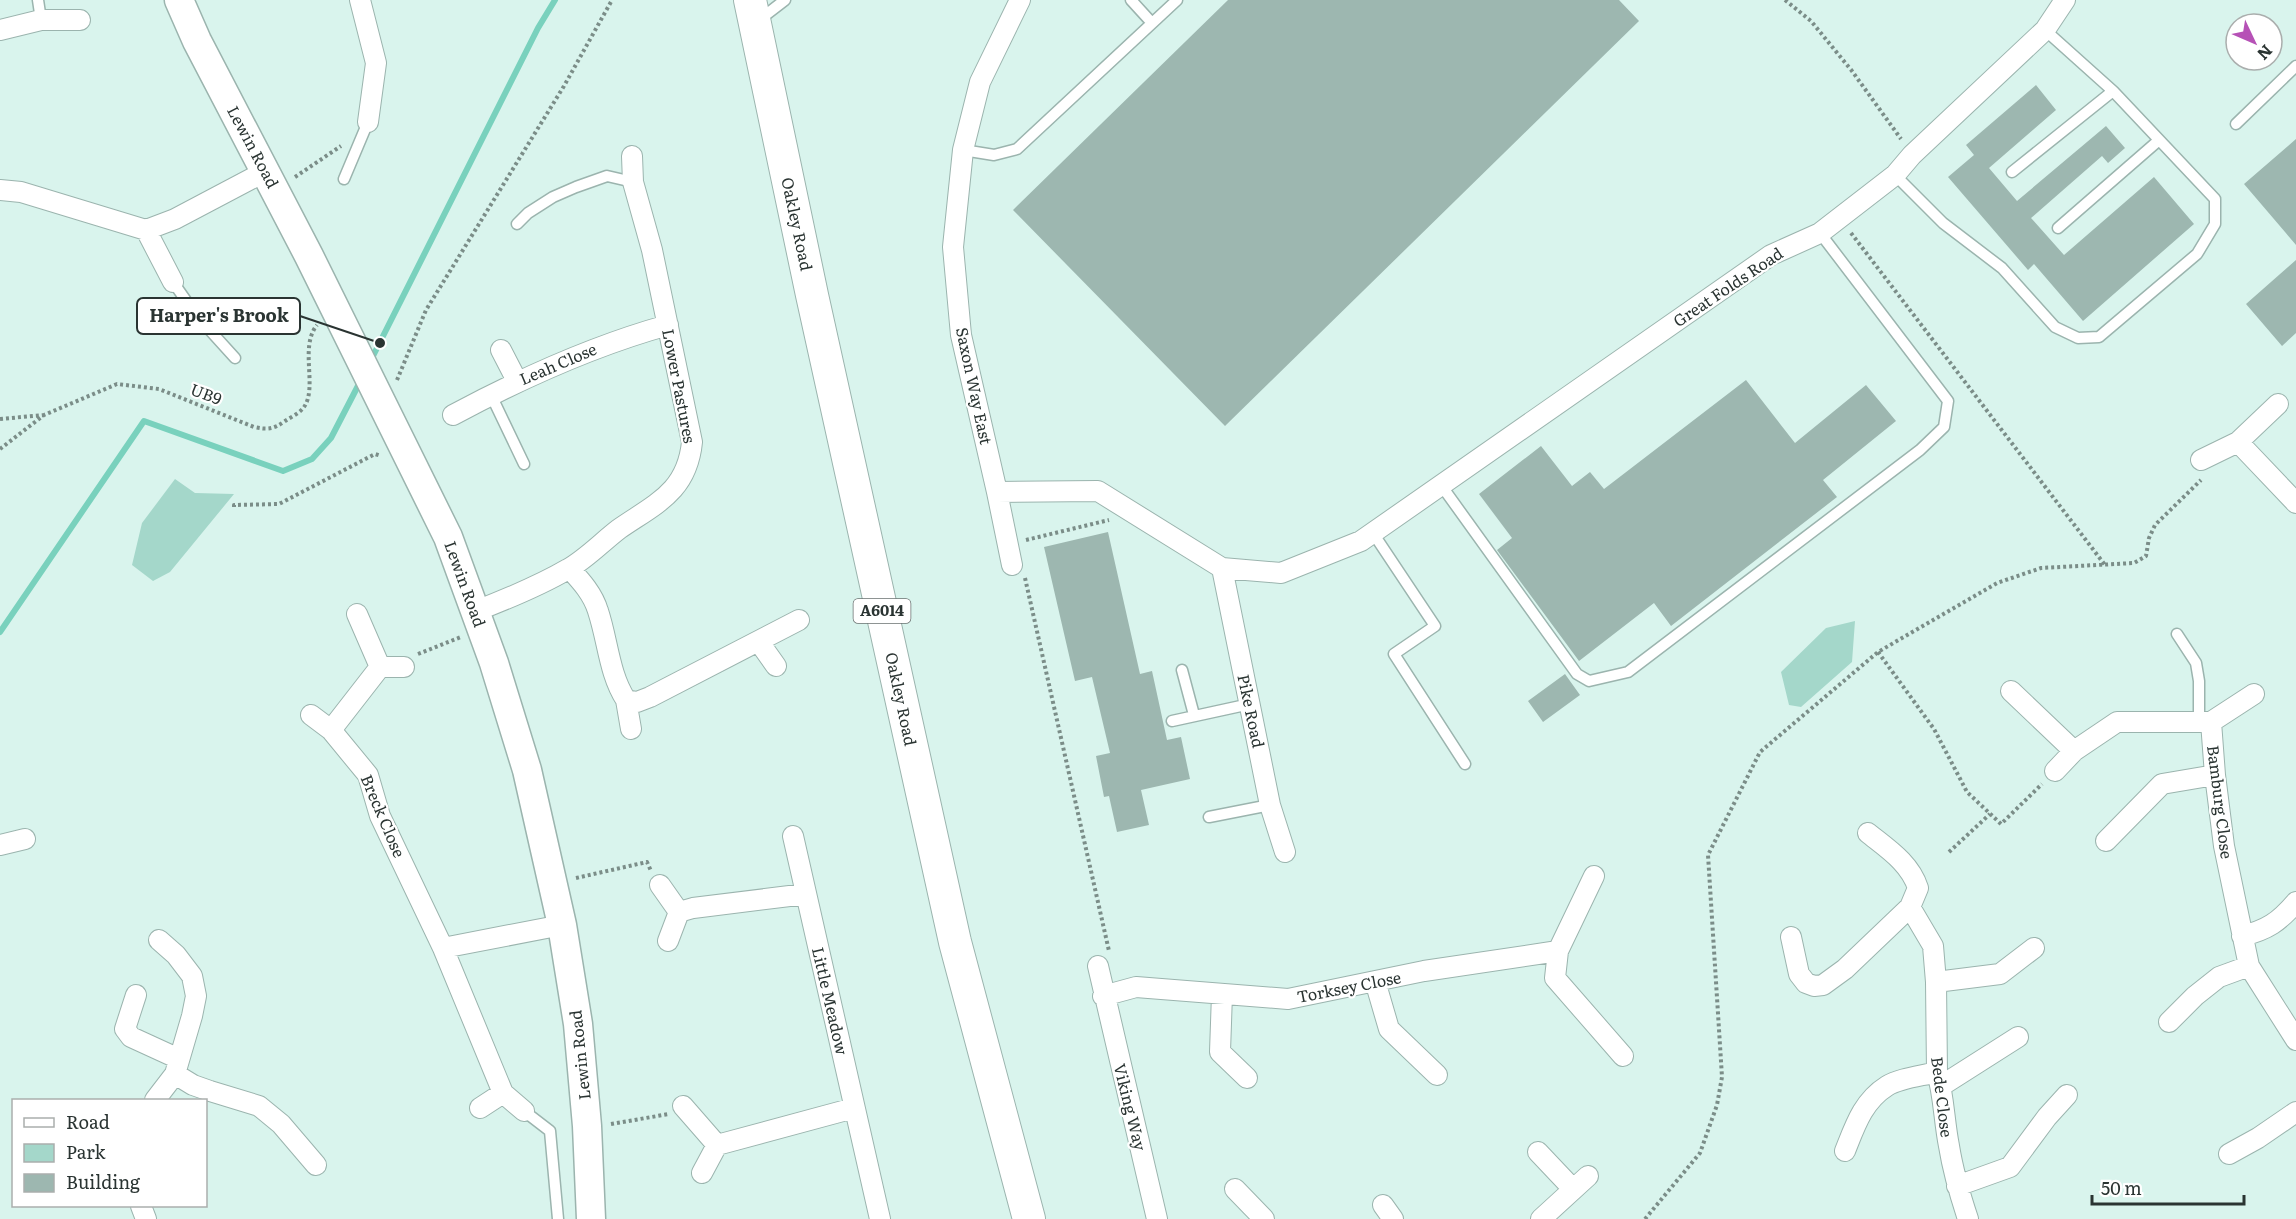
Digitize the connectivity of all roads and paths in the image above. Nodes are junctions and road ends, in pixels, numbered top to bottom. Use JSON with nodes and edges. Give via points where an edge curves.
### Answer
{"nodes":[{"id":1,"x":38,"y":0,"type":"edge"},
{"id":2,"x":179,"y":0,"type":"edge"},
{"id":3,"x":360,"y":0,"type":"edge"},
{"id":4,"x":612,"y":0,"type":"edge"},
{"id":5,"x":785,"y":0,"type":"edge"},
{"id":6,"x":1020,"y":0,"type":"edge"},
{"id":7,"x":1131,"y":0,"type":"edge"},
{"id":8,"x":1177,"y":0,"type":"edge"},
{"id":9,"x":1785,"y":0,"type":"edge"},
{"id":10,"x":2065,"y":0,"type":"edge"},
{"id":11,"x":753,"y":12,"type":"edge"},
{"id":12,"x":41,"y":20,"type":"junction"},
{"id":13,"x":80,"y":20,"type":"dead end"},
{"id":14,"x":1152,"y":23,"type":"junction"},
{"id":15,"x":0,"y":30,"type":"edge"},
{"id":16,"x":2045,"y":30,"type":"junction"},
{"id":17,"x":2296,"y":66,"type":"edge"},
{"id":18,"x":2113,"y":91,"type":"junction"},
{"id":19,"x":368,"y":122,"type":"junction"},
{"id":20,"x":2236,"y":124,"type":"dead end"},
{"id":21,"x":2158,"y":141,"type":"junction"},
{"id":22,"x":963,"y":150,"type":"junction"},
{"id":23,"x":1912,"y":154,"type":"junction"},
{"id":24,"x":632,"y":156,"type":"dead end"},
{"id":25,"x":266,"y":171,"type":"junction"},
{"id":26,"x":2012,"y":172,"type":"dead end"},
{"id":27,"x":1895,"y":175,"type":"junction"},
{"id":28,"x":294,"y":178,"type":"dead end"},
{"id":29,"x":344,"y":179,"type":"dead end"},
{"id":30,"x":633,"y":182,"type":"junction"},
{"id":31,"x":0,"y":190,"type":"edge"},
{"id":32,"x":1839,"y":218,"type":"junction"},
{"id":33,"x":517,"y":224,"type":"dead end"},
{"id":34,"x":2058,"y":228,"type":"dead end"},
{"id":35,"x":146,"y":230,"type":"junction"},
{"id":36,"x":1820,"y":233,"type":"junction"},
{"id":37,"x":173,"y":282,"type":"joint"},
{"id":38,"x":337,"y":312,"type":"junction"},
{"id":39,"x":668,"y":325,"type":"junction"},
{"id":40,"x":501,"y":350,"type":"dead end"},
{"id":41,"x":235,"y":357,"type":"dead end"},
{"id":42,"x":517,"y":381,"type":"junction"},
{"id":43,"x":387,"y":387,"type":"junction"},
{"id":44,"x":491,"y":395,"type":"junction"},
{"id":45,"x":2278,"y":404,"type":"dead end"},
{"id":46,"x":44,"y":415,"type":"junction"},
{"id":47,"x":453,"y":416,"type":"dead end"},
{"id":48,"x":0,"y":419,"type":"edge"},
{"id":49,"x":2238,"y":442,"type":"junction"},
{"id":50,"x":0,"y":449,"type":"edge"},
{"id":51,"x":383,"y":457,"type":"dead end"},
{"id":52,"x":2201,"y":460,"type":"joint"},
{"id":53,"x":524,"y":464,"type":"dead end"},
{"id":54,"x":1440,"y":485,"type":"junction"},
{"id":55,"x":997,"y":492,"type":"junction"},
{"id":56,"x":2296,"y":503,"type":"edge"},
{"id":57,"x":1120,"y":506,"type":"junction"},
{"id":58,"x":234,"y":507,"type":"dead end"},
{"id":59,"x":1367,"y":537,"type":"junction"},
{"id":60,"x":1008,"y":544,"type":"junction"},
{"id":61,"x":2105,"y":566,"type":"junction"},
{"id":62,"x":1222,"y":568,"type":"junction"},
{"id":63,"x":570,"y":569,"type":"junction"},
{"id":64,"x":1018,"y":571,"type":"joint"},
{"id":65,"x":476,"y":612,"type":"junction"},
{"id":66,"x":357,"y":614,"type":"dead end"},
{"id":67,"x":799,"y":620,"type":"dead end"},
{"id":68,"x":2177,"y":634,"type":"dead end"},
{"id":69,"x":462,"y":637,"type":"dead end"},
{"id":70,"x":759,"y":642,"type":"junction"},
{"id":71,"x":1878,"y":652,"type":"junction"},
{"id":72,"x":776,"y":666,"type":"dead end"},
{"id":73,"x":380,"y":667,"type":"junction"},
{"id":74,"x":404,"y":667,"type":"joint"},
{"id":75,"x":1182,"y":670,"type":"dead end"},
{"id":76,"x":2011,"y":691,"type":"dead end"},
{"id":77,"x":2254,"y":694,"type":"dead end"},
{"id":78,"x":626,"y":700,"type":"junction"},
{"id":79,"x":1250,"y":705,"type":"junction"},
{"id":80,"x":311,"y":715,"type":"dead end"},
{"id":81,"x":1194,"y":715,"type":"junction"},
{"id":82,"x":1172,"y":720,"type":"dead end"},
{"id":83,"x":2205,"y":722,"type":"junction"},
{"id":84,"x":632,"y":729,"type":"dead end"},
{"id":85,"x":331,"y":730,"type":"junction"},
{"id":86,"x":2074,"y":751,"type":"junction"},
{"id":87,"x":1465,"y":764,"type":"dead end"},
{"id":88,"x":2055,"y":771,"type":"joint"},
{"id":89,"x":2214,"y":775,"type":"junction"},
{"id":90,"x":1270,"y":805,"type":"junction"},
{"id":91,"x":1990,"y":814,"type":"junction"},
{"id":92,"x":1209,"y":817,"type":"dead end"},
{"id":93,"x":1868,"y":833,"type":"dead end"},
{"id":94,"x":793,"y":836,"type":"dead end"},
{"id":95,"x":25,"y":839,"type":"dead end"},
{"id":96,"x":2106,"y":841,"type":"dead end"},
{"id":97,"x":0,"y":845,"type":"edge"},
{"id":98,"x":1285,"y":852,"type":"dead end"},
{"id":99,"x":1949,"y":852,"type":"dead end"},
{"id":100,"x":1594,"y":876,"type":"dead end"},
{"id":101,"x":576,"y":878,"type":"dead end"},
{"id":102,"x":660,"y":885,"type":"joint"},
{"id":103,"x":806,"y":894,"type":"junction"},
{"id":104,"x":2296,"y":902,"type":"edge"},
{"id":105,"x":1911,"y":907,"type":"junction"},
{"id":106,"x":679,"y":912,"type":"junction"},
{"id":107,"x":562,"y":925,"type":"junction"},
{"id":108,"x":2242,"y":936,"type":"junction"},
{"id":109,"x":1791,"y":937,"type":"dead end"},
{"id":110,"x":159,"y":940,"type":"dead end"},
{"id":111,"x":668,"y":940,"type":"dead end"},
{"id":112,"x":443,"y":948,"type":"junction"},
{"id":113,"x":2034,"y":948,"type":"dead end"},
{"id":114,"x":1558,"y":951,"type":"junction"},
{"id":115,"x":1098,"y":966,"type":"joint"},
{"id":116,"x":2248,"y":966,"type":"junction"},
{"id":117,"x":1375,"y":981,"type":"junction"},
{"id":118,"x":1936,"y":982,"type":"junction"},
{"id":119,"x":1222,"y":994,"type":"junction"},
{"id":120,"x":136,"y":995,"type":"dead end"},
{"id":121,"x":1103,"y":996,"type":"junction"},
{"id":122,"x":2169,"y":1022,"type":"dead end"},
{"id":123,"x":2018,"y":1037,"type":"dead end"},
{"id":124,"x":2296,"y":1040,"type":"edge"},
{"id":125,"x":1623,"y":1056,"type":"dead end"},
{"id":126,"x":177,"y":1066,"type":"junction"},
{"id":127,"x":1437,"y":1076,"type":"dead end"},
{"id":128,"x":1247,"y":1078,"type":"dead end"},
{"id":129,"x":1939,"y":1078,"type":"junction"},
{"id":130,"x":503,"y":1093,"type":"junction"},
{"id":131,"x":2067,"y":1095,"type":"dead end"},
{"id":132,"x":156,"y":1099,"type":"edge"},
{"id":133,"x":683,"y":1106,"type":"joint"},
{"id":134,"x":480,"y":1108,"type":"dead end"},
{"id":135,"x":854,"y":1108,"type":"junction"},
{"id":136,"x":524,"y":1111,"type":"joint"},
{"id":137,"x":2296,"y":1112,"type":"edge"},
{"id":138,"x":610,"y":1124,"type":"dead end"},
{"id":139,"x":717,"y":1144,"type":"junction"},
{"id":140,"x":1845,"y":1151,"type":"dead end"},
{"id":141,"x":1538,"y":1152,"type":"dead end"},
{"id":142,"x":2229,"y":1154,"type":"dead end"},
{"id":143,"x":316,"y":1165,"type":"dead end"},
{"id":144,"x":702,"y":1173,"type":"dead end"},
{"id":145,"x":1957,"y":1186,"type":"junction"},
{"id":146,"x":1235,"y":1189,"type":"dead end"},
{"id":147,"x":558,"y":1219,"type":"edge"},
{"id":148,"x":591,"y":1219,"type":"edge"},
{"id":149,"x":880,"y":1219,"type":"edge"},
{"id":150,"x":1029,"y":1219,"type":"edge"},
{"id":151,"x":1157,"y":1219,"type":"edge"},
{"id":152,"x":1264,"y":1219,"type":"edge"},
{"id":153,"x":1541,"y":1219,"type":"edge"},
{"id":154,"x":1645,"y":1219,"type":"edge"},
{"id":155,"x":1968,"y":1219,"type":"edge"}],
"edges":[{"from":1,"to":12,"type":"lane"},
{"from":2,"to":25,"type":"street","name":"Lewin Road","via":[[196,41]]},
{"from":3,"to":19,"type":"street","via":[[376,63]]},
{"from":4,"to":43,"type":"path","via":[[564,86],[426,310],[396,378]]},
{"from":5,"to":11,"type":"lane"},
{"from":6,"to":22,"type":"street","name":"Saxon Way East","via":[[980,82]]},
{"from":7,"to":14,"type":"lane"},
{"from":8,"to":14,"type":"lane"},
{"from":9,"to":23,"type":"path","via":[[1811,21],[1832,46]]},
{"from":10,"to":16,"type":"street","name":"Great Folds Road"},
{"from":11,"to":150,"type":"main road","name":"Oakley Road","number":"A6014","via":[[955,942]]},
{"from":12,"to":13,"type":"street"},
{"from":12,"to":15,"type":"street"},
{"from":14,"to":22,"type":"lane","via":[[1017,149],[994,155]]},
{"from":16,"to":18,"type":"lane"},
{"from":16,"to":23,"type":"street","name":"Great Folds Road"},
{"from":17,"to":20,"type":"lane"},
{"from":18,"to":21,"type":"lane"},
{"from":18,"to":26,"type":"lane"},
{"from":19,"to":28,"type":"path","via":[[359,121],[339,148]]},
{"from":19,"to":29,"type":"lane"},
{"from":21,"to":27,"type":"lane","via":[[2215,199],[2215,224],[2196,254],[2099,337],[2078,338],[2055,327],[2002,268],[1943,223]]},
{"from":21,"to":34,"type":"lane"},
{"from":22,"to":55,"type":"street","name":"Saxon Way East","via":[[953,247],[961,335]]},
{"from":23,"to":27,"type":"street","name":"Great Folds Road"},
{"from":24,"to":30,"type":"street","name":"Lower Pastures"},
{"from":25,"to":35,"type":"street"},
{"from":25,"to":38,"type":"street","name":"Lewin Road"},
{"from":27,"to":32,"type":"street","name":"Great Folds Road"},
{"from":30,"to":33,"type":"lane","via":[[607,176],[576,187],[544,202]]},
{"from":30,"to":39,"type":"street","name":"Lower Pastures"},
{"from":31,"to":35,"type":"street","via":[[21,192]]},
{"from":32,"to":36,"type":"street","name":"Great Folds Road"},
{"from":32,"to":61,"type":"path"},
{"from":35,"to":37,"type":"street"},
{"from":36,"to":54,"type":"street","name":"Great Folds Road","via":[[1771,255]]},
{"from":36,"to":54,"type":"lane","via":[[1948,401],[1944,427],[1892,472],[1628,672],[1589,681],[1577,674]]},
{"from":37,"to":41,"type":"lane","via":[[196,315]]},
{"from":38,"to":43,"type":"street","name":"Lewin Road","via":[[354,346]]},
{"from":38,"to":46,"type":"path","name":"UB9","via":[[312,331],[308,398],[303,408],[274,429],[254,427],[159,389],[117,384]]},
{"from":39,"to":42,"type":"street","name":"Leah Close","via":[[626,337]]},
{"from":39,"to":63,"type":"street","name":"Lower Pastures","via":[[692,442],[688,466],[682,479],[657,505]]},
{"from":40,"to":42,"type":"street"},
{"from":42,"to":44,"type":"street","name":"Leah Close"},
{"from":43,"to":65,"type":"street","name":"Lewin Road"},
{"from":44,"to":47,"type":"street","name":"Leah Close"},
{"from":44,"to":53,"type":"lane"},
{"from":45,"to":49,"type":"street"},
{"from":46,"to":48,"type":"path"},
{"from":46,"to":50,"type":"path","name":"UB9"},
{"from":49,"to":52,"type":"street"},
{"from":49,"to":56,"type":"street"},
{"from":51,"to":58,"type":"path","via":[[375,454],[279,504]]},
{"from":52,"to":61,"type":"path","via":[[2196,466],[2206,475],[2155,525],[2146,556],[2134,563]]},
{"from":54,"to":59,"type":"street","name":"Great Folds Road"},
{"from":55,"to":57,"type":"street","via":[[1098,491]]},
{"from":55,"to":60,"type":"street","name":"Saxon Way East"},
{"from":57,"to":60,"type":"path","via":[[1110,520]]},
{"from":57,"to":62,"type":"street"},
{"from":59,"to":62,"type":"street","name":"Great Folds Road","via":[[1281,573]]},
{"from":59,"to":87,"type":"lane","via":[[1435,626],[1394,654]]},
{"from":60,"to":64,"type":"street","name":"Saxon Way East"},
{"from":61,"to":71,"type":"path","via":[[2041,568],[1996,583]]},
{"from":62,"to":79,"type":"street","name":"Pike Road"},
{"from":63,"to":65,"type":"street","name":"Lower Pastures"},
{"from":63,"to":78,"type":"street","via":[[598,609],[616,681]]},
{"from":64,"to":115,"type":"path","via":[[1113,966]]},
{"from":65,"to":107,"type":"street","name":"Lewin Road","via":[[527,770]]},
{"from":66,"to":73,"type":"street"},
{"from":67,"to":70,"type":"street"},
{"from":68,"to":83,"type":"lane","via":[[2196,663]]},
{"from":69,"to":74,"type":"path","via":[[412,657]]},
{"from":70,"to":72,"type":"street"},
{"from":70,"to":78,"type":"street","via":[[650,697],[637,702]]},
{"from":71,"to":91,"type":"path","via":[[1934,729],[1967,792]]},
{"from":71,"to":154,"type":"path","via":[[1760,752],[1708,855],[1722,1077],[1700,1153]]},
{"from":73,"to":74,"type":"street"},
{"from":73,"to":85,"type":"street"},
{"from":75,"to":81,"type":"lane"},
{"from":76,"to":86,"type":"street"},
{"from":77,"to":83,"type":"street"},
{"from":78,"to":84,"type":"street"},
{"from":79,"to":81,"type":"lane"},
{"from":79,"to":90,"type":"street","name":"Pike Road"},
{"from":80,"to":85,"type":"street","name":"Breck Close"},
{"from":81,"to":82,"type":"lane"},
{"from":83,"to":86,"type":"street","via":[[2116,722]]},
{"from":83,"to":89,"type":"street","name":"Bamburg Close"},
{"from":85,"to":112,"type":"street","name":"Breck Close","via":[[368,775],[380,816]]},
{"from":86,"to":88,"type":"street"},
{"from":88,"to":91,"type":"path","via":[[2001,824]]},
{"from":89,"to":96,"type":"street","via":[[2162,784]]},
{"from":89,"to":108,"type":"street","name":"Bamburg Close"},
{"from":90,"to":92,"type":"lane"},
{"from":90,"to":98,"type":"street","name":"Pike Road"},
{"from":91,"to":99,"type":"path"},
{"from":93,"to":105,"type":"street","via":[[1901,860],[1915,878],[1918,888]]},
{"from":94,"to":103,"type":"street","name":"Little Meadow"},
{"from":95,"to":97,"type":"street"},
{"from":100,"to":114,"type":"street"},
{"from":101,"to":102,"type":"path","via":[[647,862],[657,886]]},
{"from":102,"to":106,"type":"street"},
{"from":103,"to":106,"type":"street"},
{"from":103,"to":135,"type":"street","name":"Little Meadow"},
{"from":104,"to":108,"type":"street","via":[[2276,924]]},
{"from":105,"to":109,"type":"street","via":[[1823,985],[1806,983],[1799,974]]},
{"from":105,"to":118,"type":"street","name":"Bede Close","via":[[1933,946]]},
{"from":106,"to":111,"type":"street"},
{"from":107,"to":112,"type":"street"},
{"from":107,"to":148,"type":"street","name":"Lewin Road","via":[[578,1024]]},
{"from":108,"to":116,"type":"street","name":"Bamburg Close"},
{"from":110,"to":126,"type":"street","via":[[192,976],[196,996]]},
{"from":112,"to":130,"type":"street","name":"Breck Close"},
{"from":113,"to":118,"type":"street","via":[[2000,974]]},
{"from":114,"to":117,"type":"street","name":"Torksey Close"},
{"from":114,"to":125,"type":"street","via":[[1555,978]]},
{"from":115,"to":121,"type":"street","name":"Viking Way"},
{"from":116,"to":122,"type":"street","via":[[2219,977]]},
{"from":116,"to":124,"type":"street","name":"Bamburg Close"},
{"from":117,"to":119,"type":"street","name":"Torksey Close","via":[[1288,999]]},
{"from":117,"to":127,"type":"street","via":[[1389,1029]]},
{"from":118,"to":129,"type":"street","name":"Bede Close"},
{"from":119,"to":121,"type":"street","name":"Torksey Close","via":[[1136,987]]},
{"from":119,"to":128,"type":"street","via":[[1220,1052]]},
{"from":120,"to":126,"type":"street","via":[[125,1029],[131,1037]]},
{"from":121,"to":151,"type":"street","name":"Viking Way"},
{"from":123,"to":129,"type":"street"},
{"from":126,"to":132,"type":"street"},
{"from":126,"to":143,"type":"street","via":[[193,1085],[259,1106],[281,1124]]},
{"from":129,"to":140,"type":"street","via":[[1889,1085],[1876,1095],[1861,1111]]},
{"from":129,"to":145,"type":"street","name":"Bede Close"},
{"from":130,"to":134,"type":"street"},
{"from":130,"to":136,"type":"street","name":"Breck Close"},
{"from":131,"to":145,"type":"street","via":[[2010,1167]]},
{"from":133,"to":138,"type":"path","via":[[671,1114]]},
{"from":133,"to":139,"type":"street"},
{"from":135,"to":139,"type":"street"},
{"from":135,"to":149,"type":"street","name":"Little Meadow"},
{"from":136,"to":147,"type":"lane","via":[[550,1131]]},
{"from":137,"to":142,"type":"street"},
{"from":139,"to":144,"type":"street"},
{"from":141,"to":153,"type":"street","via":[[1580,1183]]},
{"from":145,"to":155,"type":"street","name":"Bede Close"},
{"from":146,"to":152,"type":"street"}]}
